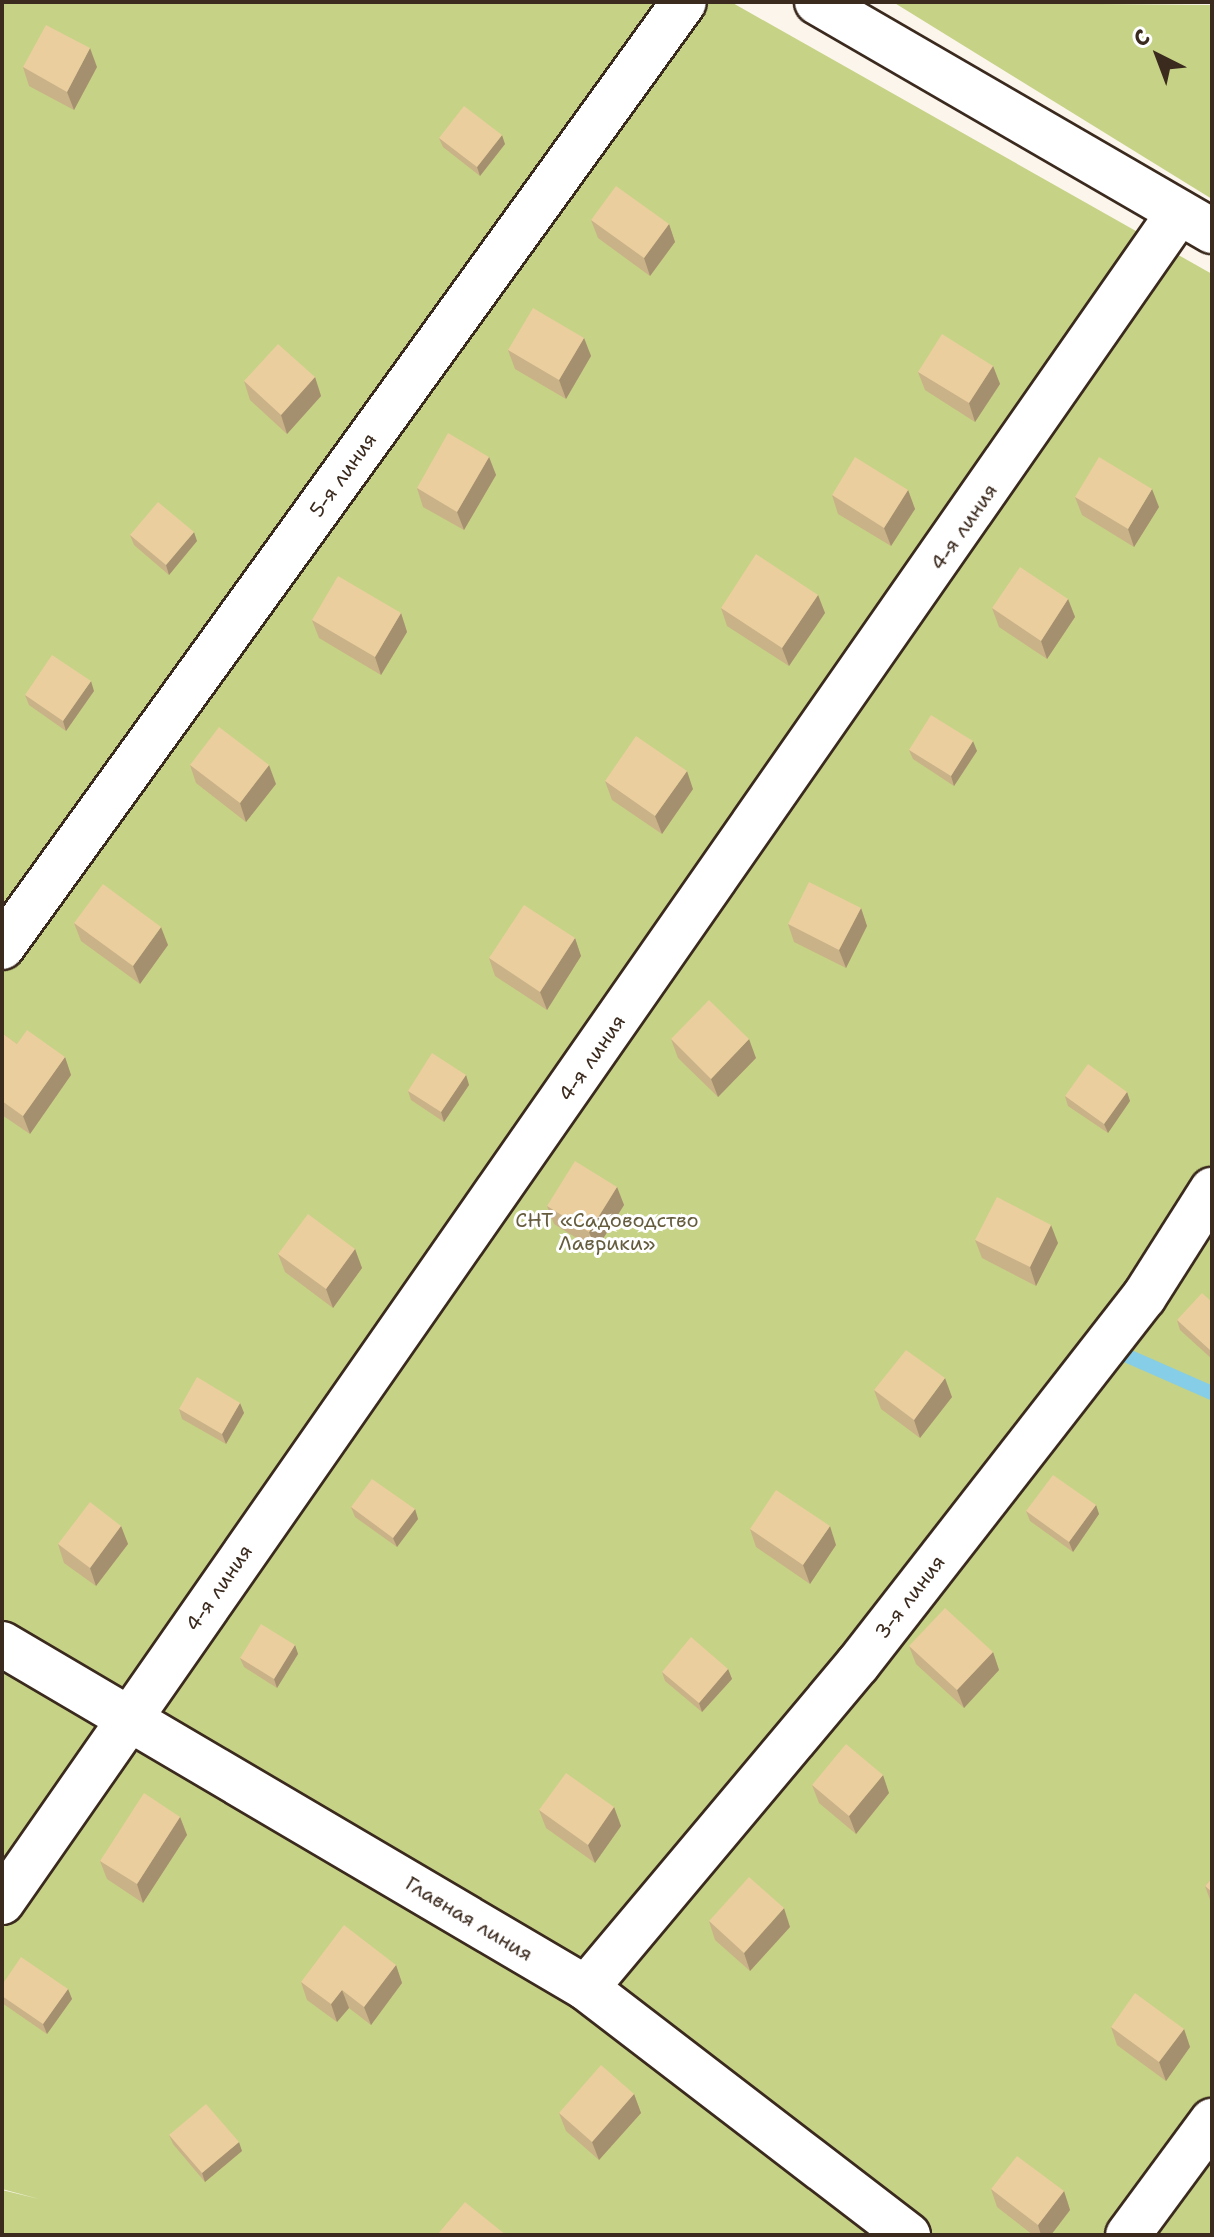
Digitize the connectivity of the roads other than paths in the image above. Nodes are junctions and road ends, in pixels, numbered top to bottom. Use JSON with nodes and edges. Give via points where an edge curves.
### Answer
{"nodes":[{"id":1,"x":684,"y":2,"type":"edge"},
{"id":2,"x":817,"y":2,"type":"edge"},
{"id":3,"x":1196,"y":222,"type":"edge"},
{"id":4,"x":2,"y":947,"type":"edge"},
{"id":5,"x":1212,"y":1190,"type":"edge"},
{"id":6,"x":2,"y":1644,"type":"edge"},
{"id":7,"x":128,"y":1718,"type":"junction"},
{"id":8,"x":2,"y":1902,"type":"edge"},
{"id":9,"x":586,"y":1988,"type":"junction"},
{"id":10,"x":1212,"y":2121,"type":"edge"},
{"id":11,"x":908,"y":2235,"type":"edge"},
{"id":12,"x":1128,"y":2235,"type":"edge"}],
"edges":[{"from":1,"to":4,"type":"street","name":"5-я линия"},
{"from":2,"to":3,"type":"street"},
{"from":3,"to":7,"type":"street","name":"4-я линия"},
{"from":5,"to":9,"type":"street","name":"3-я линия","via":[[1144,1297],[867,1652]]},
{"from":6,"to":7,"type":"street","name":"Главная линия"},
{"from":7,"to":8,"type":"street","name":"4-я линия"},
{"from":7,"to":9,"type":"street","name":"Главная линия"},
{"from":9,"to":11,"type":"street","name":"Главная линия"},
{"from":10,"to":12,"type":"street"}]}
